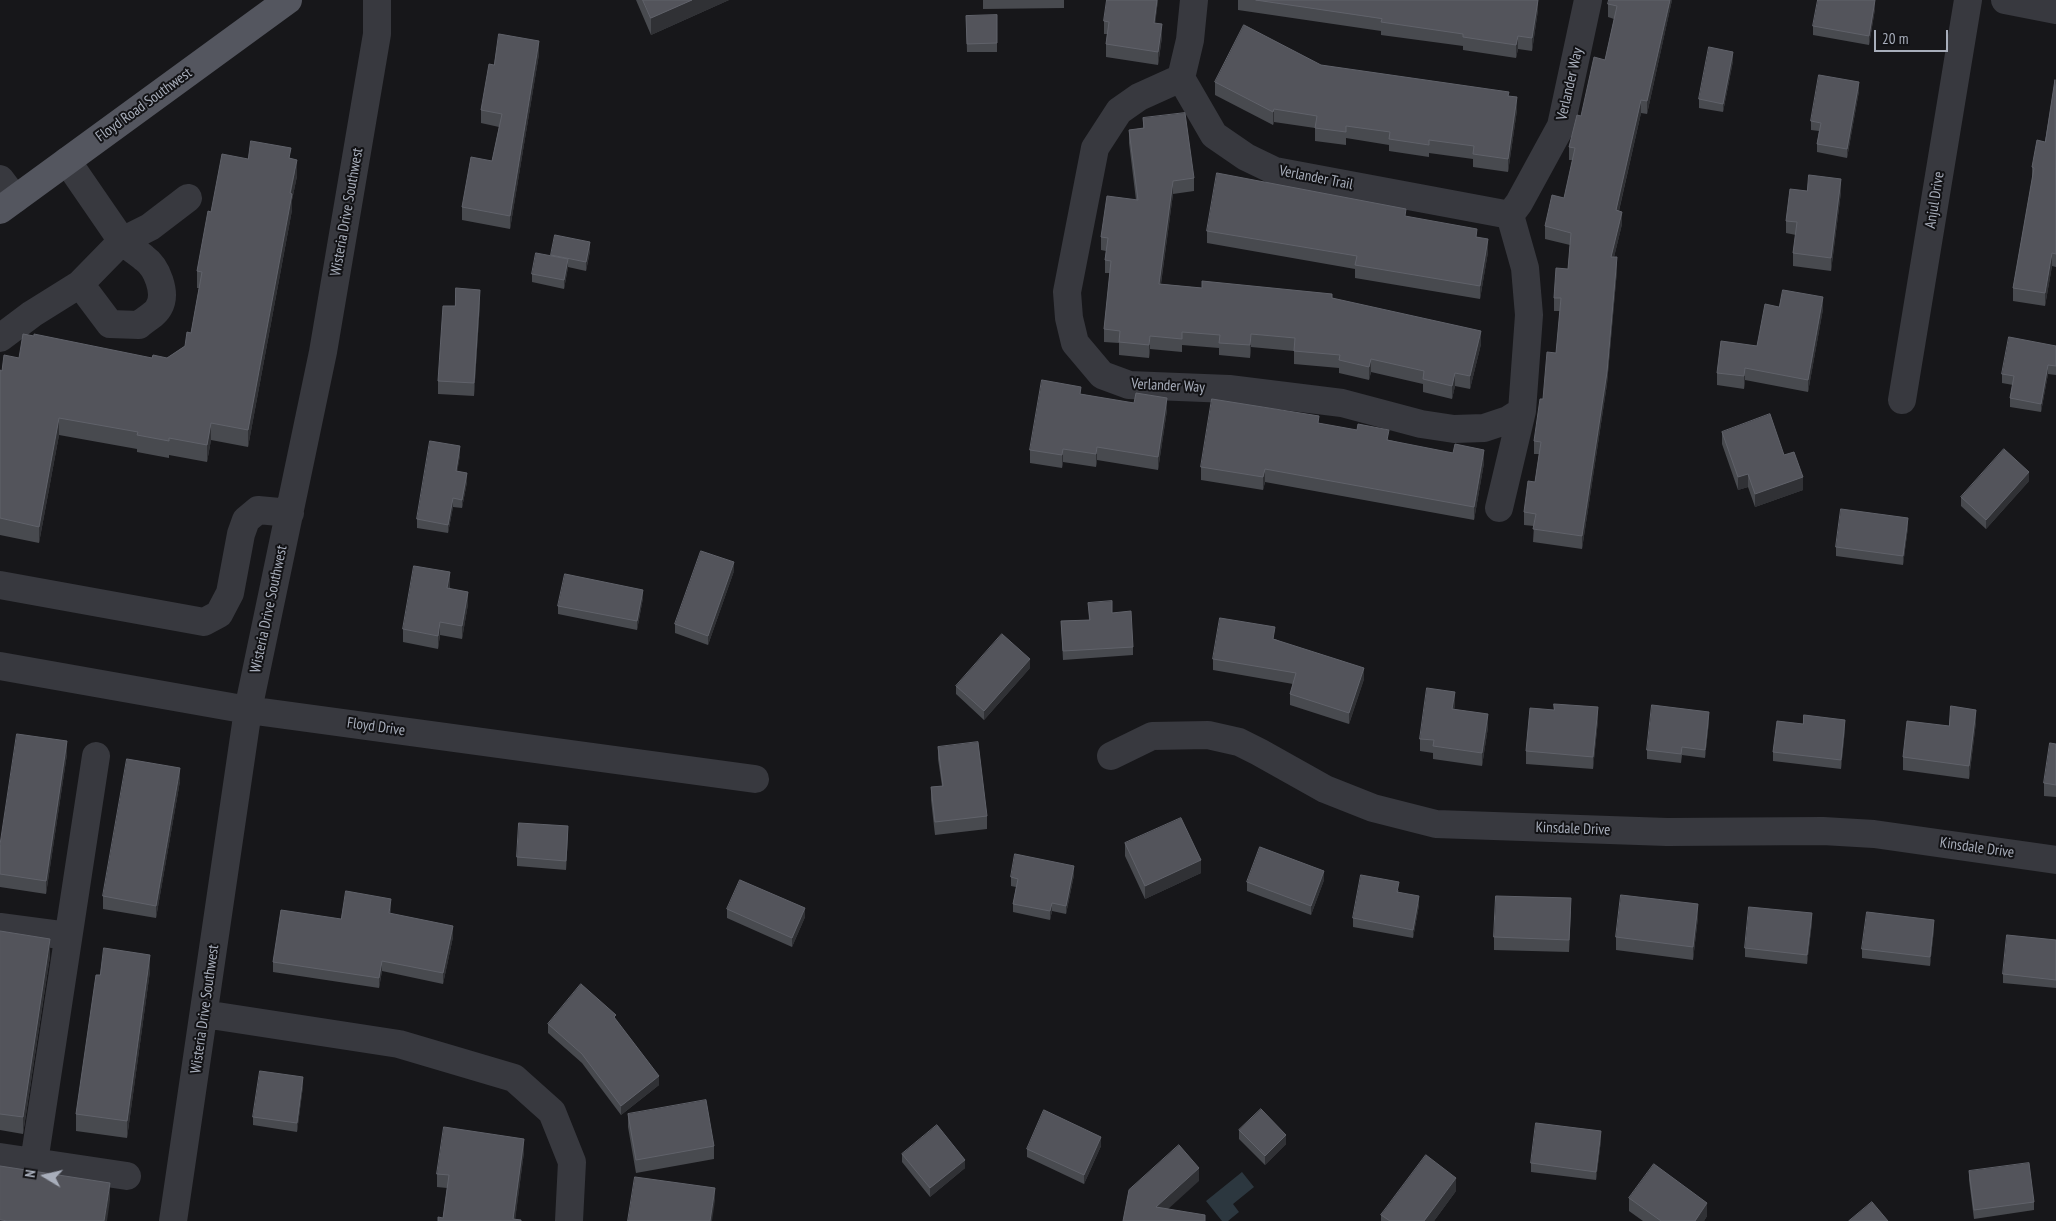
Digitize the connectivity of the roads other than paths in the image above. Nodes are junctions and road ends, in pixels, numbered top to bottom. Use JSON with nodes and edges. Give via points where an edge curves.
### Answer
{"nodes":[{"id":1,"x":288,"y":0,"type":"edge"},
{"id":2,"x":377,"y":0,"type":"edge"},
{"id":3,"x":1194,"y":0,"type":"edge"},
{"id":4,"x":1588,"y":0,"type":"edge"},
{"id":5,"x":1968,"y":0,"type":"edge"},
{"id":6,"x":2004,"y":0,"type":"edge"},
{"id":7,"x":2056,"y":10,"type":"edge"},
{"id":8,"x":1181,"y":78,"type":"junction"},
{"id":9,"x":67,"y":161,"type":"junction"},
{"id":10,"x":5,"y":196,"type":"edge"},
{"id":11,"x":188,"y":198,"type":"dead end"},
{"id":12,"x":1510,"y":215,"type":"junction"},
{"id":13,"x":122,"y":241,"type":"junction"},
{"id":14,"x":80,"y":284,"type":"junction"},
{"id":15,"x":0,"y":338,"type":"edge"},
{"id":16,"x":1902,"y":400,"type":"dead end"},
{"id":17,"x":1522,"y":412,"type":"junction"},
{"id":18,"x":1499,"y":508,"type":"dead end"},
{"id":19,"x":290,"y":513,"type":"junction"},
{"id":20,"x":0,"y":585,"type":"edge"},
{"id":21,"x":0,"y":666,"type":"edge"},
{"id":22,"x":248,"y":710,"type":"junction"},
{"id":23,"x":96,"y":756,"type":"dead end"},
{"id":24,"x":1111,"y":756,"type":"dead end"},
{"id":25,"x":754,"y":779,"type":"dead end"},
{"id":26,"x":2056,"y":860,"type":"edge"},
{"id":27,"x":0,"y":927,"type":"edge"},
{"id":28,"x":68,"y":936,"type":"junction"},
{"id":29,"x":204,"y":1014,"type":"junction"},
{"id":30,"x":0,"y":1157,"type":"edge"},
{"id":31,"x":34,"y":1162,"type":"junction"},
{"id":32,"x":127,"y":1176,"type":"dead end"},
{"id":33,"x":173,"y":1221,"type":"edge"},
{"id":34,"x":569,"y":1221,"type":"edge"}],
"edges":[{"from":1,"to":9,"type":"main road","name":"Floyd Road Southwest"},
{"from":2,"to":19,"type":"street","name":"Wisteria Drive Southwest","via":[[378,34],[328,324]]},
{"from":3,"to":8,"type":"street","via":[[1190,40]]},
{"from":4,"to":12,"type":"street","name":"Verlander Way","via":[[1560,126]]},
{"from":5,"to":16,"type":"street","name":"Anjul Drive"},
{"from":6,"to":7,"type":"street"},
{"from":8,"to":12,"type":"street","name":"Verlander Trail","via":[[1214,135],[1246,157],[1275,171]]},
{"from":8,"to":17,"type":"street","name":"Verlander Way","via":[[1139,97],[1119,111],[1095,148],[1068,292],[1069,318],[1075,343],[1102,375],[1129,385],[1229,389],[1342,403],[1421,424],[1454,429],[1484,428]]},
{"from":9,"to":10,"type":"main road","name":"Floyd Road Southwest"},
{"from":9,"to":13,"type":"street"},
{"from":11,"to":13,"type":"street","via":[[150,227]]},
{"from":12,"to":17,"type":"street","via":[[1525,268],[1529,315]]},
{"from":13,"to":14,"type":"street"},
{"from":13,"to":14,"type":"street","via":[[153,269],[163,289],[159,308],[139,325],[110,324]]},
{"from":14,"to":15,"type":"street"},
{"from":17,"to":18,"type":"street"},
{"from":19,"to":20,"type":"street","via":[[258,510],[246,520],[230,593],[219,614],[204,622]]},
{"from":19,"to":22,"type":"street","name":"Wisteria Drive Southwest"},
{"from":21,"to":22,"type":"street","name":"Floyd Drive"},
{"from":22,"to":25,"type":"street","name":"Floyd Drive"},
{"from":22,"to":29,"type":"street","name":"Wisteria Drive Southwest"},
{"from":23,"to":28,"type":"street"},
{"from":24,"to":26,"type":"street","name":"Kinsdale Drive","via":[[1152,736],[1208,734],[1239,742],[1325,790],[1374,808],[1436,824],[1667,832],[1874,834]]},
{"from":27,"to":28,"type":"street"},
{"from":28,"to":31,"type":"street"},
{"from":29,"to":33,"type":"street","name":"Wisteria Drive Southwest"},
{"from":29,"to":34,"type":"street","via":[[399,1044],[514,1078],[552,1112],[572,1162]]},
{"from":30,"to":31,"type":"street"},
{"from":31,"to":32,"type":"street"}]}
